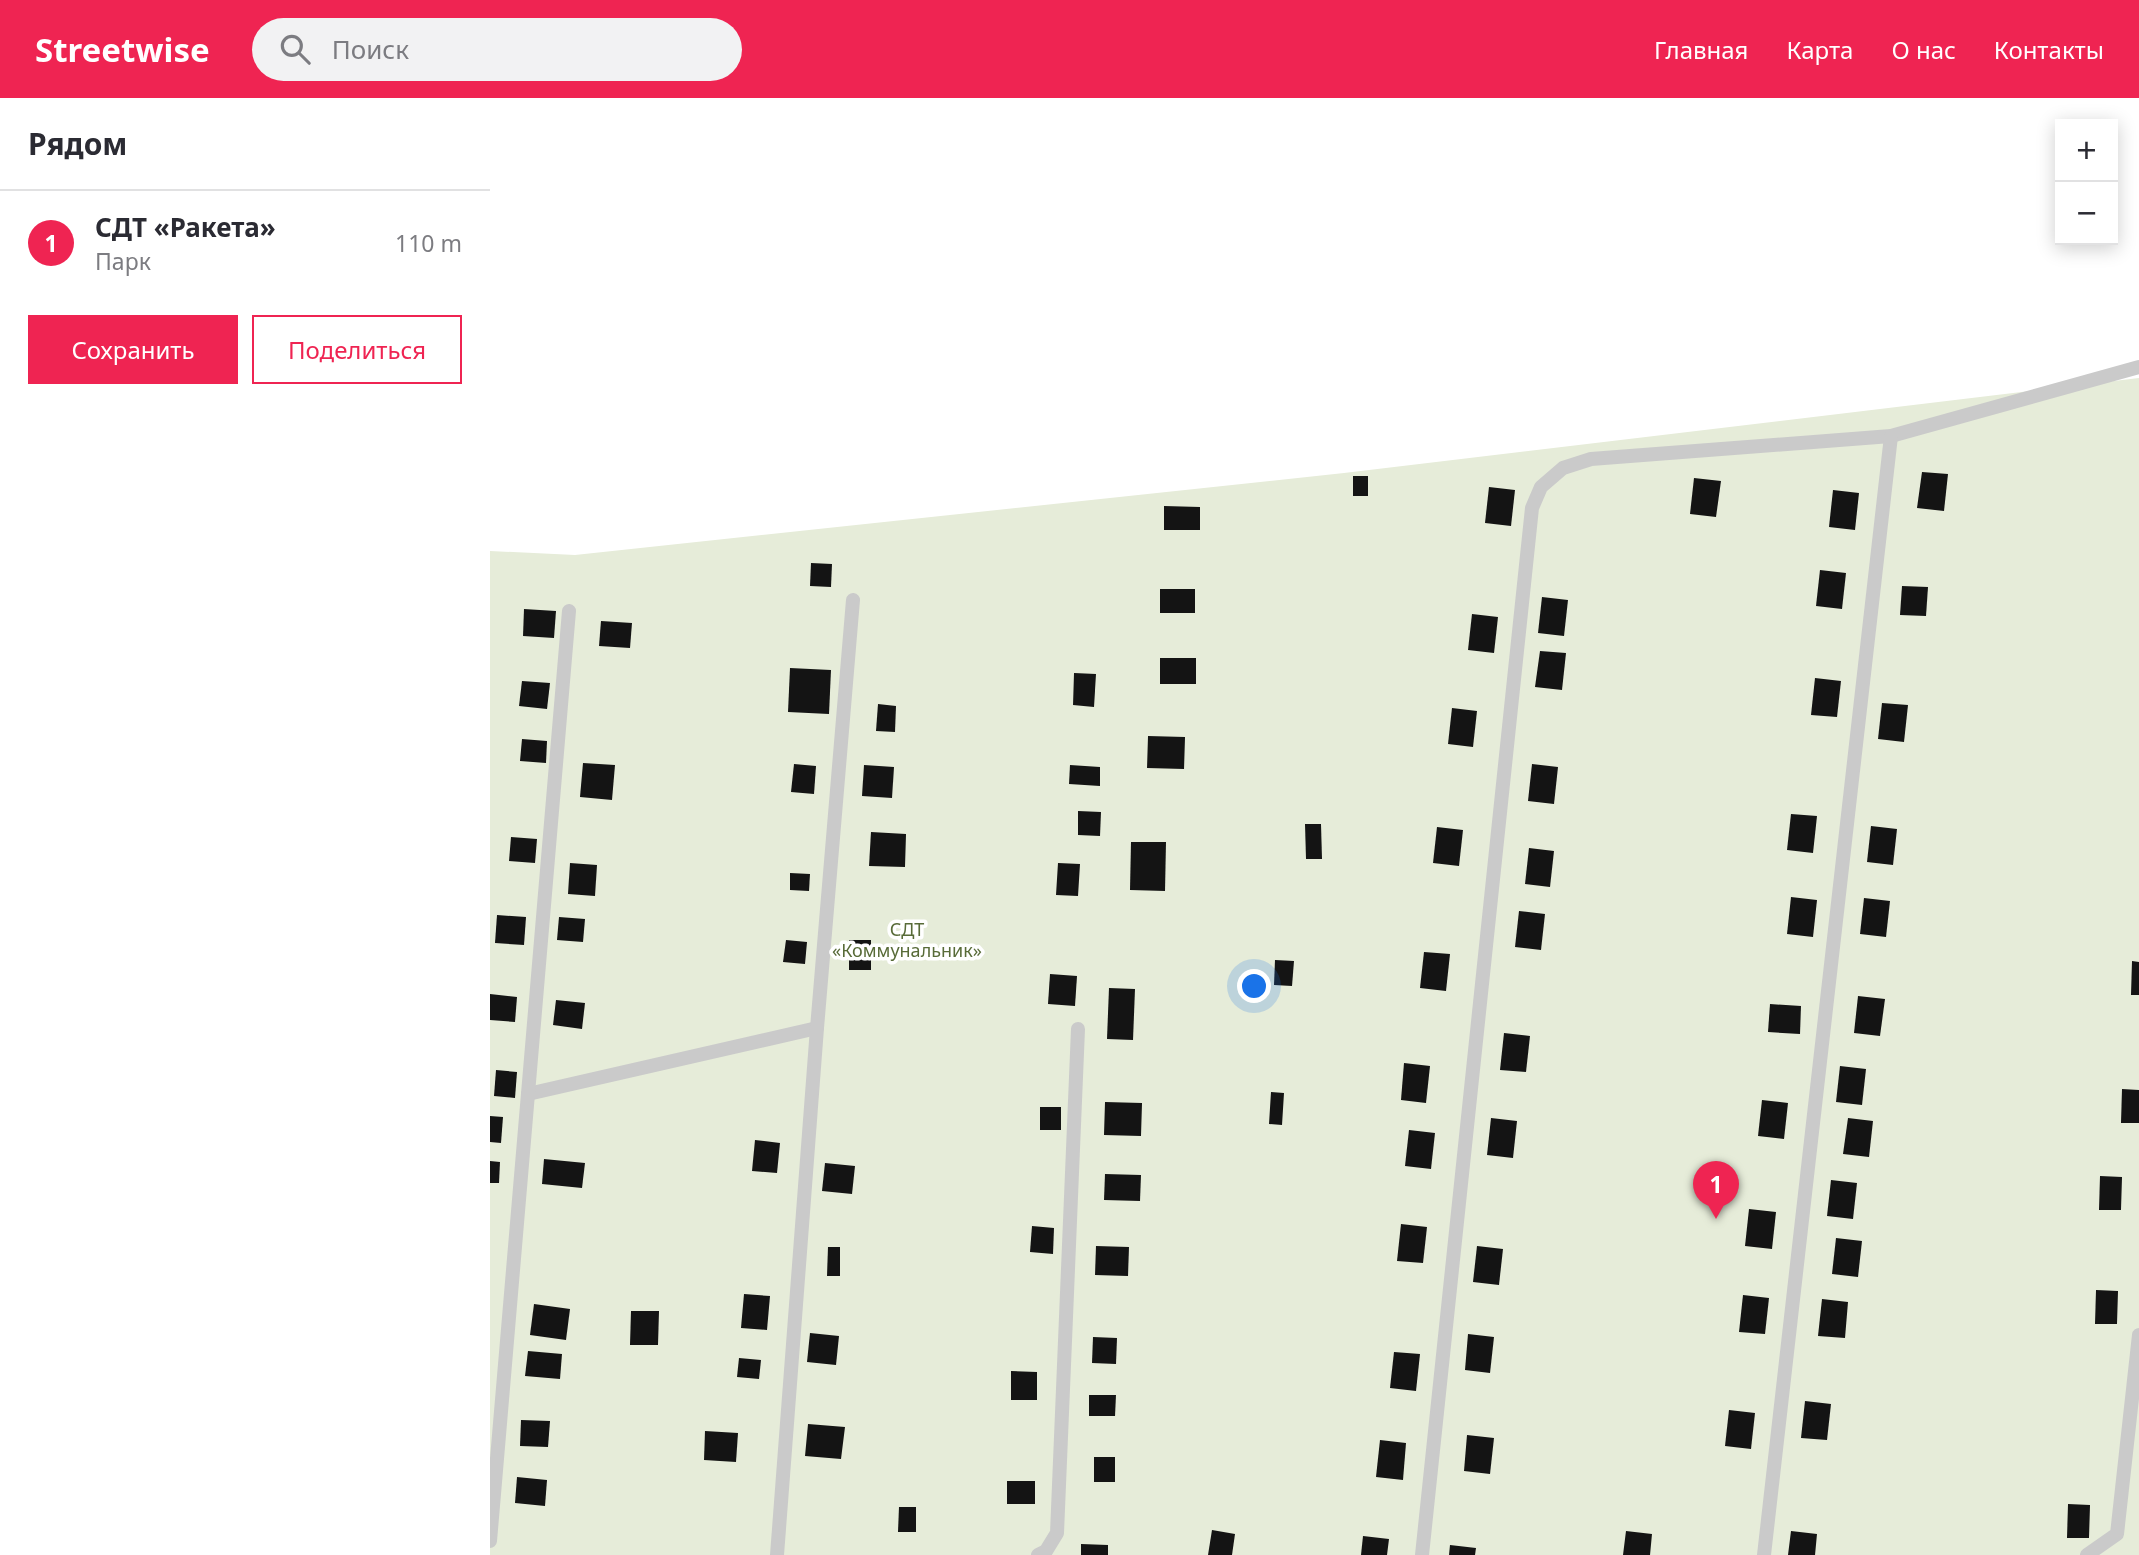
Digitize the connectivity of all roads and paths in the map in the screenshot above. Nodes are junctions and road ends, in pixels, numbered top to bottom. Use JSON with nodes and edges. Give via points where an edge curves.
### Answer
{"nodes":[{"id":1,"x":2139,"y":368,"type":"edge"},
{"id":2,"x":1891,"y":436,"type":"junction"},
{"id":3,"x":853,"y":600,"type":"dead end"},
{"id":4,"x":569,"y":611,"type":"dead end"},
{"id":5,"x":817,"y":1028,"type":"junction"},
{"id":6,"x":1078,"y":1029,"type":"dead end"},
{"id":7,"x":528,"y":1094,"type":"junction"},
{"id":8,"x":2139,"y":1335,"type":"edge"},
{"id":9,"x":490,"y":1541,"type":"edge"},
{"id":10,"x":777,"y":1555,"type":"edge"},
{"id":11,"x":1038,"y":1555,"type":"edge"},
{"id":12,"x":1422,"y":1555,"type":"edge"},
{"id":13,"x":1764,"y":1555,"type":"edge"},
{"id":14,"x":2087,"y":1555,"type":"edge"}],
"edges":[{"from":1,"to":2,"type":"lane"},
{"from":2,"to":12,"type":"lane","via":[[1591,458],[1563,467],[1541,487],[1532,508]]},
{"from":2,"to":13,"type":"lane"},
{"from":3,"to":5,"type":"lane"},
{"from":4,"to":7,"type":"lane"},
{"from":5,"to":7,"type":"lane"},
{"from":5,"to":10,"type":"lane"},
{"from":6,"to":11,"type":"lane","via":[[1057,1533]]},
{"from":7,"to":9,"type":"lane"},
{"from":8,"to":14,"type":"lane","via":[[2117,1534]]}]}
